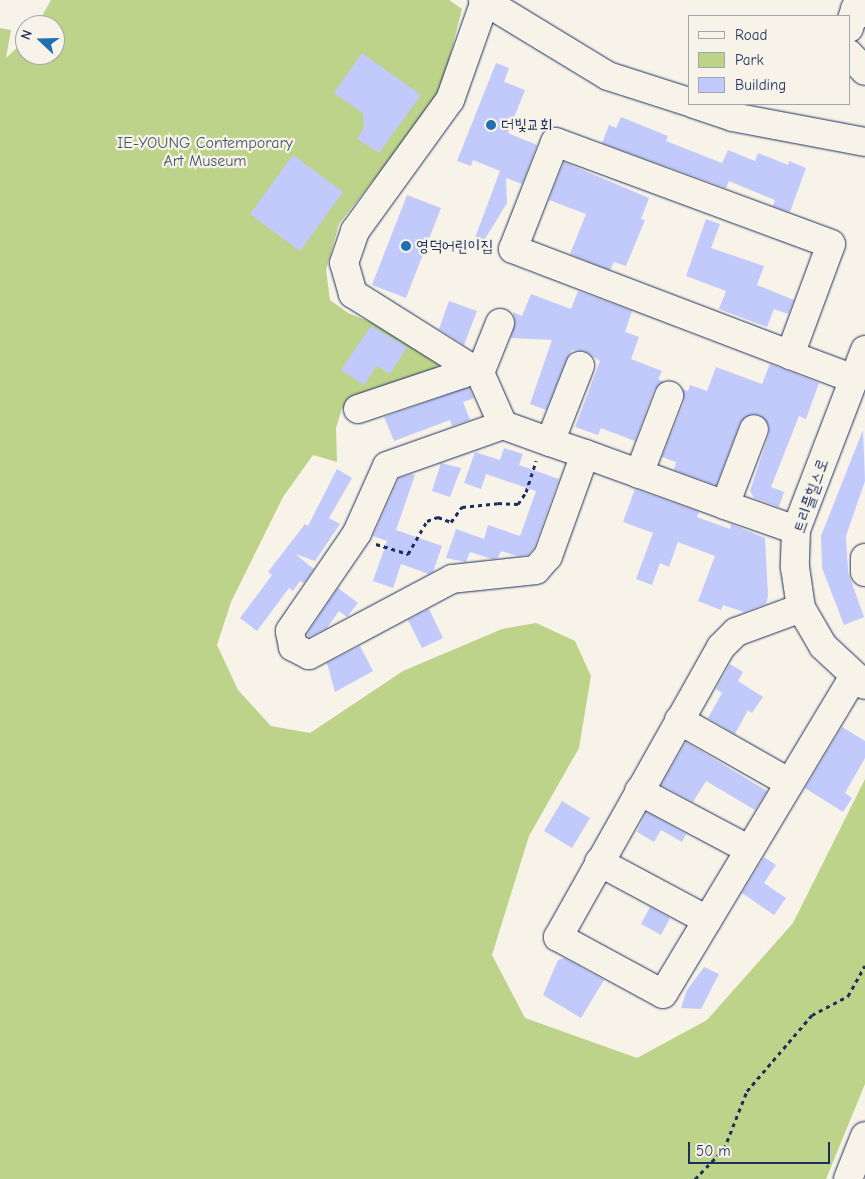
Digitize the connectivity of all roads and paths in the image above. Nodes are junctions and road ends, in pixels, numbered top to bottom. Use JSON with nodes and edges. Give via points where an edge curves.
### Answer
{"nodes":[{"id":1,"x":484,"y":1,"type":"edge"},
{"id":2,"x":850,"y":55,"type":"edge"},
{"id":3,"x":865,"y":71,"type":"edge"},
{"id":4,"x":688,"y":102,"type":"edge"},
{"id":5,"x":697,"y":105,"type":"edge"},
{"id":6,"x":865,"y":142,"type":"edge"},
{"id":7,"x":500,"y":323,"type":"dead end"},
{"id":8,"x":865,"y":350,"type":"edge"},
{"id":9,"x":790,"y":355,"type":"junction"},
{"id":10,"x":580,"y":366,"type":"dead end"},
{"id":11,"x":854,"y":379,"type":"junction"},
{"id":12,"x":669,"y":396,"type":"dead end"},
{"id":13,"x":358,"y":409,"type":"dead end"},
{"id":14,"x":503,"y":425,"type":"junction"},
{"id":15,"x":754,"y":430,"type":"dead end"},
{"id":16,"x":545,"y":449,"type":"junction"},
{"id":17,"x":585,"y":454,"type":"junction"},
{"id":18,"x":639,"y":474,"type":"junction"},
{"id":19,"x":725,"y":505,"type":"junction"},
{"id":20,"x":796,"y":530,"type":"junction"},
{"id":21,"x":355,"y":536,"type":"junction"},
{"id":22,"x":865,"y":558,"type":"edge"},
{"id":23,"x":865,"y":572,"type":"edge"},
{"id":24,"x":800,"y":608,"type":"junction"},
{"id":25,"x":859,"y":681,"type":"edge"},
{"id":26,"x":679,"y":720,"type":"junction"},
{"id":27,"x":788,"y":782,"type":"junction"},
{"id":28,"x":639,"y":791,"type":"junction"},
{"id":29,"x":748,"y":850,"type":"junction"},
{"id":30,"x":600,"y":862,"type":"junction"},
{"id":31,"x":707,"y":920,"type":"junction"},
{"id":32,"x":865,"y":965,"type":"edge"},
{"id":33,"x":865,"y":1136,"type":"edge"},
{"id":34,"x":695,"y":1179,"type":"edge"},
{"id":35,"x":848,"y":1179,"type":"edge"}],
"edges":[{"from":1,"to":4,"type":"street","via":[[608,76]]},
{"from":1,"to":13,"type":"street","via":[[450,100],[355,231],[344,263],[353,294],[468,366],[462,374]]},
{"from":2,"to":3,"type":"street"},
{"from":5,"to":6,"type":"street","via":[[733,116]]},
{"from":7,"to":14,"type":"street","via":[[480,373]]},
{"from":8,"to":11,"type":"street","name":"트리플힐스로"},
{"from":9,"to":9,"type":"street","via":[[831,244],[555,142],[513,250]]},
{"from":9,"to":11,"type":"street"},
{"from":10,"to":16,"type":"street"},
{"from":11,"to":20,"type":"street","name":"트리플힐스로"},
{"from":12,"to":18,"type":"street"},
{"from":14,"to":16,"type":"street"},
{"from":14,"to":21,"type":"street","via":[[387,466]]},
{"from":15,"to":19,"type":"street"},
{"from":16,"to":17,"type":"street"},
{"from":16,"to":21,"type":"path","via":[[534,464],[526,492],[518,504],[498,502],[462,507],[451,522],[438,518],[426,521],[408,554]]},
{"from":17,"to":18,"type":"street"},
{"from":17,"to":21,"type":"street","via":[[548,556],[536,570],[452,579],[309,655],[293,647],[290,631]]},
{"from":18,"to":19,"type":"street"},
{"from":19,"to":20,"type":"street"},
{"from":20,"to":24,"type":"street","name":"트리플힐스로","via":[[795,567]]},
{"from":22,"to":23,"type":"street"},
{"from":24,"to":25,"type":"street","name":"트리플힐스로","via":[[823,646]]},
{"from":24,"to":26,"type":"street","via":[[736,632],[721,648]]},
{"from":25,"to":27,"type":"street"},
{"from":26,"to":27,"type":"street"},
{"from":26,"to":28,"type":"street"},
{"from":27,"to":29,"type":"street"},
{"from":28,"to":29,"type":"street"},
{"from":28,"to":30,"type":"street"},
{"from":29,"to":31,"type":"street"},
{"from":30,"to":31,"type":"street"},
{"from":30,"to":31,"type":"street","via":[[558,936],[663,994]]},
{"from":32,"to":34,"type":"path","via":[[848,996],[812,1015],[747,1091],[724,1149]]},
{"from":33,"to":35,"type":"street"}]}
